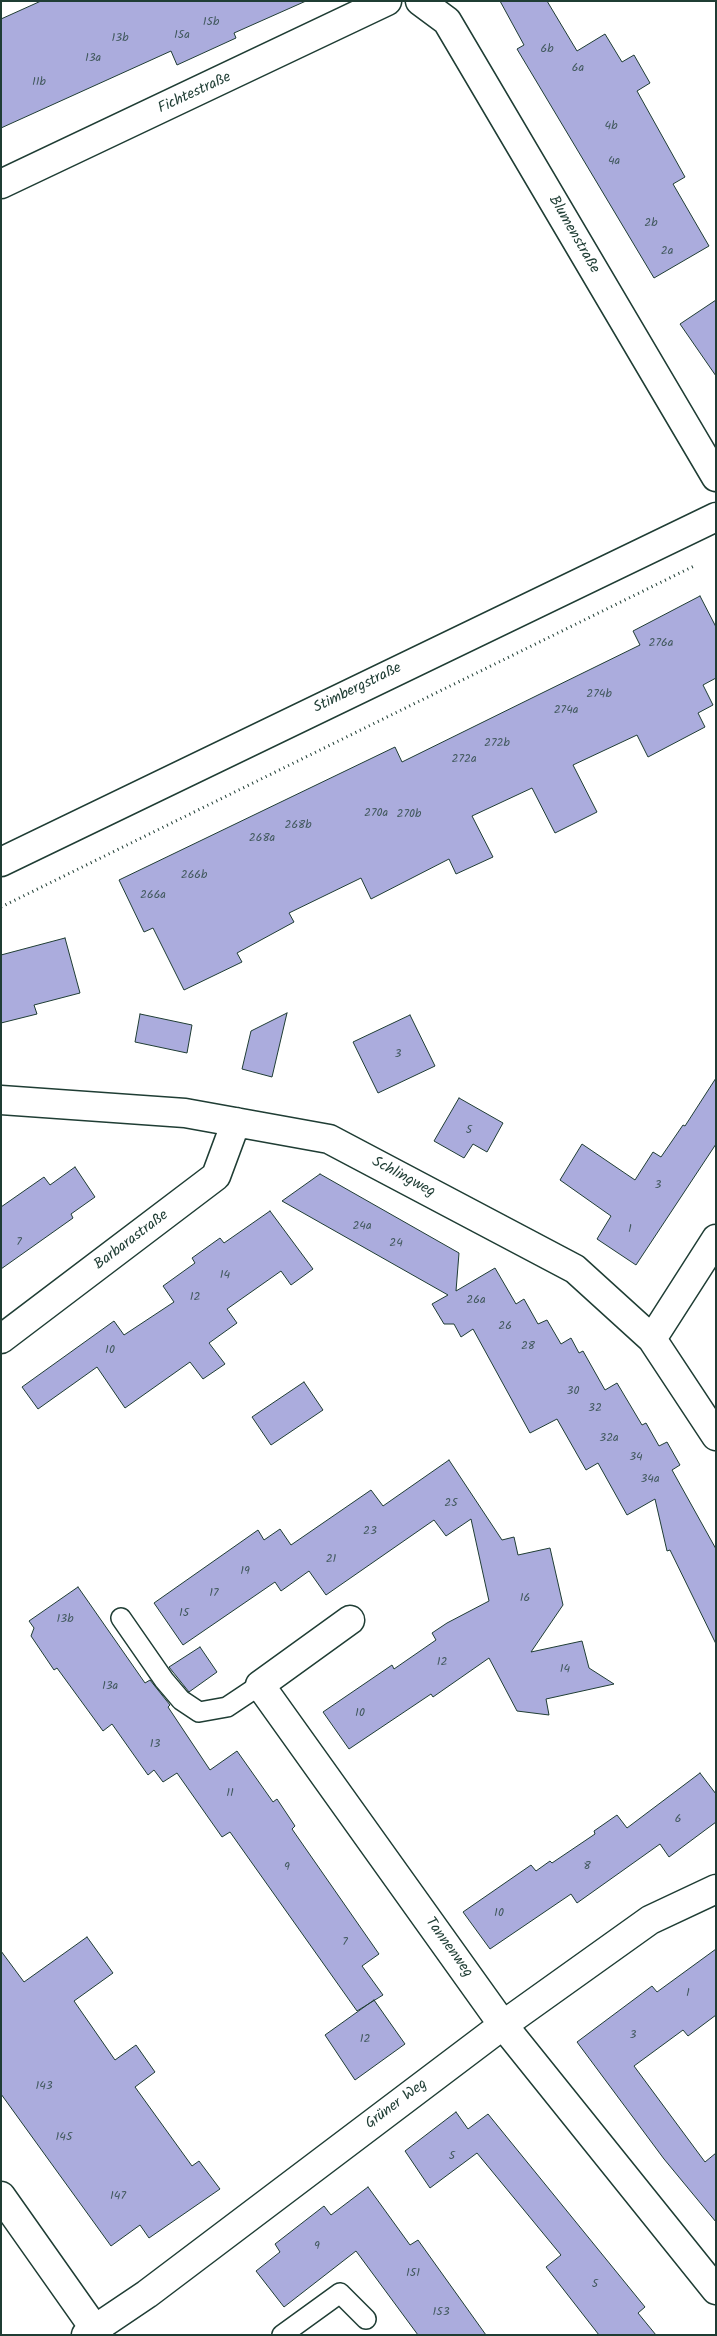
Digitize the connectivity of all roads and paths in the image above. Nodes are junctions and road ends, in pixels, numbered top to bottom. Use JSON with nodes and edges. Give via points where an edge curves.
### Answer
{"nodes":[{"id":1,"x":387,"y":1,"type":"edge"},
{"id":2,"x":420,"y":1,"type":"edge"},
{"id":3,"x":1,"y":184,"type":"edge"},
{"id":4,"x":716,"y":477,"type":"edge"},
{"id":5,"x":716,"y":517,"type":"edge"},
{"id":6,"x":701,"y":562,"type":"dead end"},
{"id":7,"x":1,"y":862,"type":"edge"},
{"id":8,"x":1,"y":907,"type":"edge"},
{"id":9,"x":1,"y":1100,"type":"edge"},
{"id":10,"x":236,"y":1122,"type":"junction"},
{"id":11,"x":716,"y":1239,"type":"edge"},
{"id":12,"x":652,"y":1339,"type":"junction"},
{"id":13,"x":1,"y":1340,"type":"edge"},
{"id":14,"x":716,"y":1436,"type":"edge"},
{"id":15,"x":121,"y":1618,"type":"dead end"},
{"id":16,"x":350,"y":1620,"type":"dead end"},
{"id":17,"x":260,"y":1685,"type":"junction"},
{"id":18,"x":716,"y":1889,"type":"edge"},
{"id":19,"x":503,"y":2025,"type":"junction"},
{"id":20,"x":1,"y":2196,"type":"edge"},
{"id":21,"x":716,"y":2290,"type":"edge"},
{"id":22,"x":366,"y":2319,"type":"dead end"},
{"id":23,"x":93,"y":2332,"type":"edge"},
{"id":24,"x":282,"y":2335,"type":"edge"}],
"edges":[{"from":1,"to":3,"type":"street","name":"Fichtestraße"},
{"from":2,"to":4,"type":"street","name":"Blumenstraße","via":[[447,21]]},
{"from":5,"to":7,"type":"street","name":"Stimbergstraße"},
{"from":6,"to":8,"type":"path"},
{"from":9,"to":10,"type":"street","name":"Schlingweg","via":[[185,1113]]},
{"from":10,"to":12,"type":"street","name":"Schlingweg","via":[[329,1138],[575,1269]]},
{"from":10,"to":13,"type":"street","name":"Barbarastraße","via":[[216,1176]]},
{"from":11,"to":12,"type":"street"},
{"from":12,"to":14,"type":"street","name":"Schlingweg"},
{"from":15,"to":17,"type":"lane","via":[[164,1680],[181,1700],[199,1712],[227,1707]]},
{"from":16,"to":17,"type":"street"},
{"from":17,"to":19,"type":"street","name":"Tannenweg"},
{"from":18,"to":19,"type":"street","name":"Grüner Weg","via":[[650,1920]]},
{"from":19,"to":21,"type":"street","name":"Tannenweg"},
{"from":19,"to":23,"type":"street","name":"Grüner Weg"},
{"from":20,"to":23,"type":"street"},
{"from":22,"to":24,"type":"lane","via":[[340,2293]]}]}
